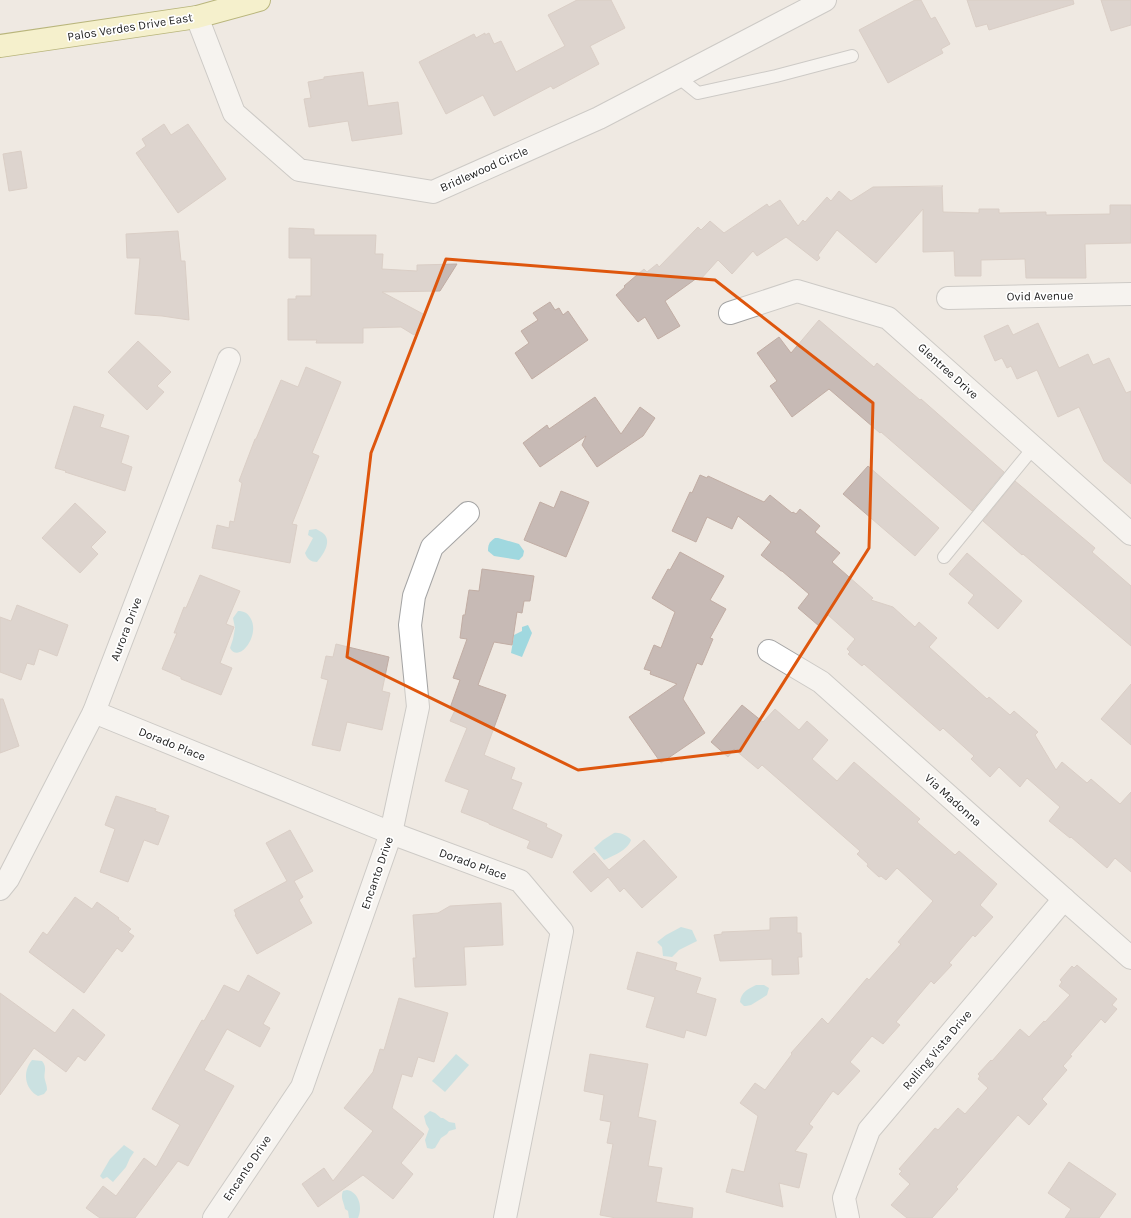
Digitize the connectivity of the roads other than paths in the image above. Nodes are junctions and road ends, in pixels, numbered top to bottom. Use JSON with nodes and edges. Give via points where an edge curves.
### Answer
{"nodes":[{"id":1,"x":259,"y":0,"type":"edge"},
{"id":2,"x":825,"y":0,"type":"edge"},
{"id":3,"x":198,"y":16,"type":"junction"},
{"id":4,"x":0,"y":46,"type":"edge"},
{"id":5,"x":852,"y":56,"type":"dead end"},
{"id":6,"x":678,"y":77,"type":"junction"},
{"id":7,"x":1131,"y":294,"type":"edge"},
{"id":8,"x":948,"y":298,"type":"dead end"},
{"id":9,"x":730,"y":313,"type":"dead end"},
{"id":10,"x":230,"y":359,"type":"dead end"},
{"id":11,"x":1034,"y":447,"type":"junction"},
{"id":12,"x":468,"y":513,"type":"dead end"},
{"id":13,"x":1131,"y":534,"type":"edge"},
{"id":14,"x":944,"y":557,"type":"dead end"},
{"id":15,"x":769,"y":651,"type":"dead end"},
{"id":16,"x":94,"y":712,"type":"junction"},
{"id":17,"x":391,"y":833,"type":"junction"},
{"id":18,"x":3,"y":880,"type":"edge"},
{"id":19,"x":1064,"y":899,"type":"junction"},
{"id":20,"x":1131,"y":958,"type":"edge"},
{"id":21,"x":214,"y":1218,"type":"edge"},
{"id":22,"x":505,"y":1218,"type":"edge"},
{"id":23,"x":848,"y":1218,"type":"edge"}],
"edges":[{"from":1,"to":3,"type":"main road","name":"Palos Verdes Drive East"},
{"from":2,"to":6,"type":"street","name":"Bridlewood Circle"},
{"from":3,"to":4,"type":"main road","name":"Palos Verdes Drive East"},
{"from":3,"to":6,"type":"street","name":"Bridlewood Circle","via":[[234,112],[299,170],[433,192],[599,118]]},
{"from":5,"to":6,"type":"lane","via":[[698,93]]},
{"from":7,"to":8,"type":"street","name":"Ovid Avenue"},
{"from":9,"to":11,"type":"street","name":"Glentree Drive","via":[[797,291],[888,318]]},
{"from":10,"to":16,"type":"street","name":"Aurora Drive"},
{"from":11,"to":13,"type":"street","name":"Glentree Drive"},
{"from":11,"to":14,"type":"lane"},
{"from":12,"to":17,"type":"street","name":"Encanto Drive","via":[[432,547],[414,596],[410,625],[418,707]]},
{"from":15,"to":19,"type":"street","name":"Via Madonna","via":[[821,682]]},
{"from":16,"to":17,"type":"street","name":"Dorado Place"},
{"from":16,"to":18,"type":"street","name":"Aurora Drive"},
{"from":17,"to":21,"type":"street","name":"Encanto Drive","via":[[302,1087]]},
{"from":17,"to":22,"type":"street","name":"Dorado Place","via":[[520,881],[562,931]]},
{"from":19,"to":20,"type":"street","name":"Via Madonna"},
{"from":19,"to":23,"type":"street","name":"Rolling Vista Drive","via":[[869,1130],[844,1198]]}]}
